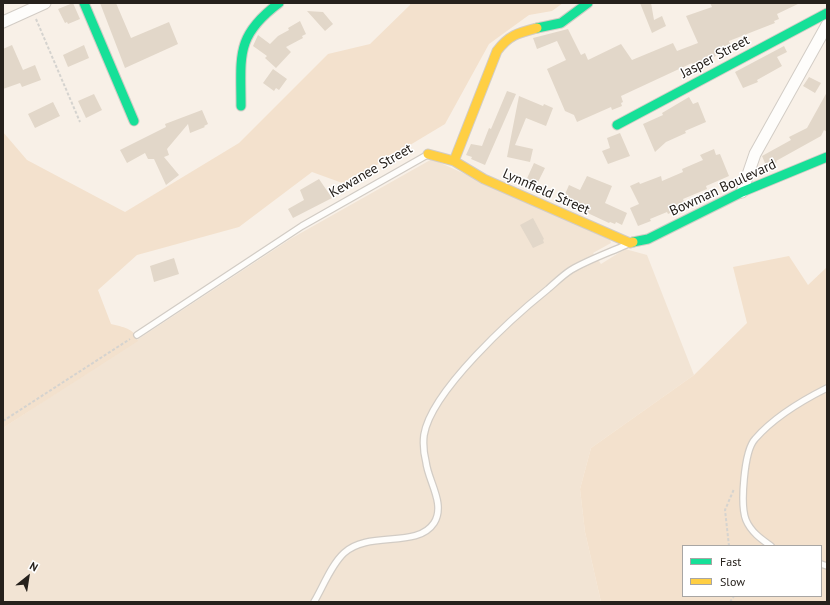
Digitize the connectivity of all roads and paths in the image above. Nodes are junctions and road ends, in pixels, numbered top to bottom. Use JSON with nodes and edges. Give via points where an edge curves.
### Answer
{"nodes":[{"id":1,"x":45,"y":3,"type":"edge"},
{"id":2,"x":84,"y":3,"type":"edge"},
{"id":3,"x":279,"y":3,"type":"edge"},
{"id":4,"x":588,"y":3,"type":"edge"},
{"id":5,"x":31,"y":9,"type":"junction"},
{"id":6,"x":827,"y":13,"type":"edge"},
{"id":7,"x":3,"y":22,"type":"edge"},
{"id":8,"x":827,"y":25,"type":"edge"},
{"id":9,"x":241,"y":106,"type":"dead end"},
{"id":10,"x":134,"y":121,"type":"dead end"},
{"id":11,"x":80,"y":122,"type":"dead end"},
{"id":12,"x":617,"y":125,"type":"dead end"},
{"id":13,"x":428,"y":154,"type":"joint"},
{"id":14,"x":827,"y":157,"type":"edge"},
{"id":15,"x":454,"y":161,"type":"junction"},
{"id":16,"x":742,"y":192,"type":"junction"},
{"id":17,"x":630,"y":243,"type":"junction"},
{"id":18,"x":137,"y":335,"type":"joint"},
{"id":19,"x":827,"y":388,"type":"edge"},
{"id":20,"x":3,"y":421,"type":"edge"},
{"id":21,"x":746,"y":468,"type":"junction"},
{"id":22,"x":729,"y":545,"type":"edge"},
{"id":23,"x":770,"y":545,"type":"edge"},
{"id":24,"x":314,"y":602,"type":"edge"}],
"edges":[{"from":1,"to":5,"type":"street"},
{"from":2,"to":10,"type":"street"},
{"from":3,"to":9,"type":"street","via":[[263,13],[248,31],[243,45]]},
{"from":4,"to":15,"type":"street","via":[[561,23],[521,32],[506,40],[497,51]]},
{"from":5,"to":7,"type":"street"},
{"from":5,"to":11,"type":"path"},
{"from":6,"to":12,"type":"street","name":"Jasper Street"},
{"from":8,"to":16,"type":"street","via":[[755,154]]},
{"from":13,"to":15,"type":"street","name":"Kewanee Street"},
{"from":13,"to":18,"type":"lane","name":"Kewanee Street","via":[[302,226]]},
{"from":14,"to":16,"type":"street","name":"Bowman Boulevard"},
{"from":15,"to":17,"type":"street","name":"Lynnfield Street","via":[[484,180]]},
{"from":16,"to":17,"type":"street","name":"Bowman Boulevard","via":[[648,239]]},
{"from":17,"to":24,"type":"lane","via":[[571,270],[514,317],[449,386],[432,413],[424,435],[426,463],[436,494],[438,510],[434,523],[421,534],[359,544],[344,553]]},
{"from":18,"to":20,"type":"path"},
{"from":19,"to":21,"type":"lane","via":[[800,402],[754,440],[747,456]]},
{"from":21,"to":22,"type":"path","via":[[725,510]]},
{"from":21,"to":23,"type":"lane","via":[[746,519],[756,535]]}]}
